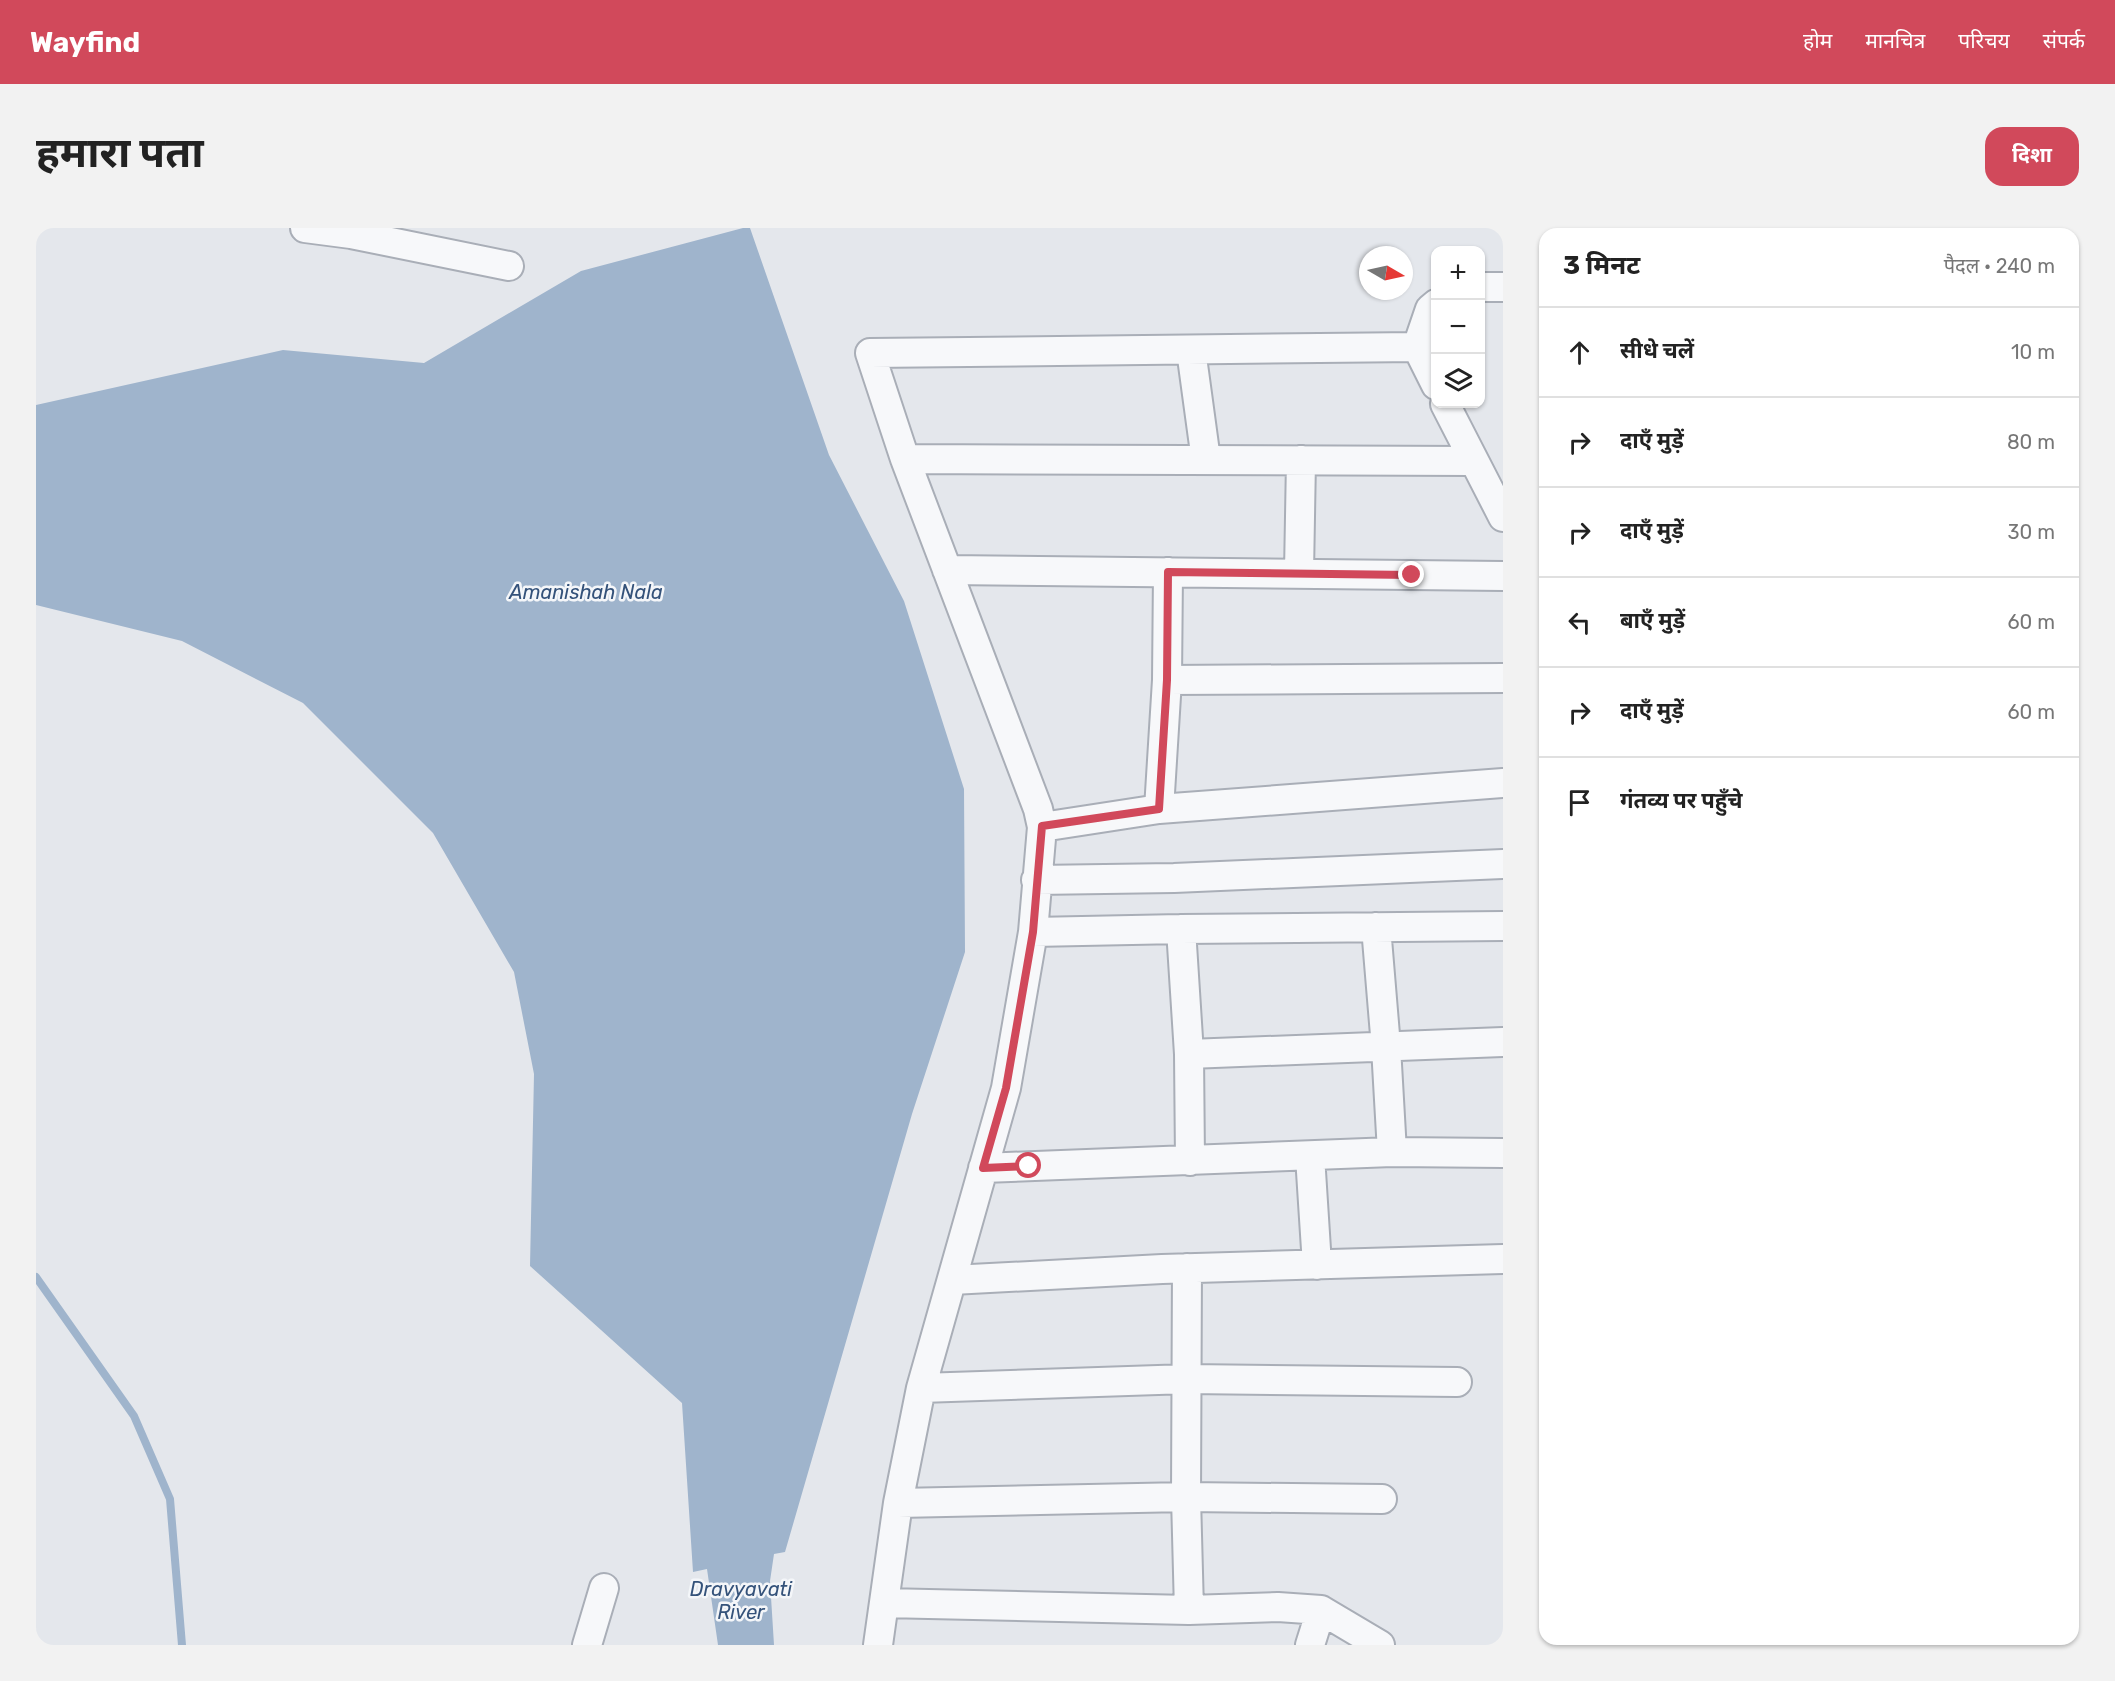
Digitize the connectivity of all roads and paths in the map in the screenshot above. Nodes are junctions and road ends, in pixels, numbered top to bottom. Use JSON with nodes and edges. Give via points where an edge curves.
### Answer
{"nodes":[{"id":1,"x":305,"y":228,"type":"edge"},
{"id":2,"x":509,"y":266,"type":"dead end"},
{"id":3,"x":1485,"y":287,"type":"edge"},
{"id":4,"x":1503,"y":287,"type":"edge"},
{"id":5,"x":1431,"y":308,"type":"edge"},
{"id":6,"x":1417,"y":347,"type":"junction"},
{"id":7,"x":1191,"y":350,"type":"junction"},
{"id":8,"x":1431,"y":375,"type":"edge"},
{"id":9,"x":1447,"y":408,"type":"edge"},
{"id":10,"x":905,"y":459,"type":"junction"},
{"id":11,"x":1206,"y":460,"type":"junction"},
{"id":12,"x":1301,"y":460,"type":"junction"},
{"id":13,"x":1473,"y":461,"type":"junction"},
{"id":14,"x":1503,"y":517,"type":"edge"},
{"id":15,"x":947,"y":570,"type":"junction"},
{"id":16,"x":1168,"y":572,"type":"junction"},
{"id":17,"x":1299,"y":573,"type":"junction"},
{"id":18,"x":1503,"y":576,"type":"edge"},
{"id":19,"x":1503,"y":678,"type":"edge"},
{"id":20,"x":1167,"y":680,"type":"junction"},
{"id":21,"x":1503,"y":783,"type":"edge"},
{"id":22,"x":1159,"y":809,"type":"junction"},
{"id":23,"x":1042,"y":826,"type":"junction"},
{"id":24,"x":1503,"y":864,"type":"edge"},
{"id":25,"x":1036,"y":880,"type":"junction"},
{"id":26,"x":1503,"y":926,"type":"edge"},
{"id":27,"x":1376,"y":927,"type":"junction"},
{"id":28,"x":1181,"y":929,"type":"junction"},
{"id":29,"x":1033,"y":932,"type":"junction"},
{"id":30,"x":1503,"y":1042,"type":"edge"},
{"id":31,"x":1386,"y":1047,"type":"junction"},
{"id":32,"x":1189,"y":1054,"type":"junction"},
{"id":33,"x":1392,"y":1152,"type":"junction"},
{"id":34,"x":1503,"y":1153,"type":"edge"},
{"id":35,"x":1310,"y":1156,"type":"junction"},
{"id":36,"x":1191,"y":1161,"type":"junction"},
{"id":37,"x":983,"y":1168,"type":"junction"},
{"id":38,"x":1503,"y":1259,"type":"edge"},
{"id":39,"x":1317,"y":1265,"type":"junction"},
{"id":40,"x":1187,"y":1268,"type":"junction"},
{"id":41,"x":952,"y":1280,"type":"junction"},
{"id":42,"x":1188,"y":1379,"type":"junction"},
{"id":43,"x":1457,"y":1382,"type":"dead end"},
{"id":44,"x":921,"y":1388,"type":"junction"},
{"id":45,"x":1186,"y":1497,"type":"junction"},
{"id":46,"x":1382,"y":1499,"type":"dead end"},
{"id":47,"x":898,"y":1503,"type":"junction"},
{"id":48,"x":604,"y":1588,"type":"dead end"},
{"id":49,"x":884,"y":1603,"type":"junction"},
{"id":50,"x":1189,"y":1610,"type":"junction"},
{"id":51,"x":1321,"y":1610,"type":"junction"},
{"id":52,"x":587,"y":1645,"type":"edge"},
{"id":53,"x":878,"y":1645,"type":"edge"},
{"id":54,"x":1310,"y":1645,"type":"edge"},
{"id":55,"x":1380,"y":1645,"type":"edge"}],
"edges":[{"from":1,"to":2,"type":"street"},
{"from":3,"to":4,"type":"street"},
{"from":5,"to":6,"type":"street"},
{"from":6,"to":7,"type":"street"},
{"from":6,"to":8,"type":"street"},
{"from":7,"to":10,"type":"street","via":[[870,353]]},
{"from":7,"to":11,"type":"street"},
{"from":9,"to":13,"type":"street"},
{"from":10,"to":11,"type":"street"},
{"from":10,"to":15,"type":"street"},
{"from":11,"to":12,"type":"street"},
{"from":12,"to":13,"type":"street"},
{"from":12,"to":17,"type":"street"},
{"from":13,"to":14,"type":"street"},
{"from":15,"to":16,"type":"street"},
{"from":15,"to":23,"type":"street"},
{"from":16,"to":17,"type":"street"},
{"from":16,"to":20,"type":"street"},
{"from":17,"to":18,"type":"street"},
{"from":19,"to":20,"type":"street"},
{"from":20,"to":22,"type":"street"},
{"from":21,"to":22,"type":"street"},
{"from":22,"to":23,"type":"street"},
{"from":23,"to":25,"type":"street"},
{"from":24,"to":25,"type":"street"},
{"from":25,"to":29,"type":"street"},
{"from":26,"to":27,"type":"street"},
{"from":27,"to":28,"type":"street"},
{"from":27,"to":31,"type":"street"},
{"from":28,"to":29,"type":"street"},
{"from":28,"to":32,"type":"street"},
{"from":29,"to":37,"type":"street","via":[[1006,1088]]},
{"from":30,"to":31,"type":"street"},
{"from":31,"to":32,"type":"street"},
{"from":31,"to":33,"type":"street"},
{"from":32,"to":36,"type":"street"},
{"from":33,"to":34,"type":"street"},
{"from":33,"to":35,"type":"street"},
{"from":35,"to":36,"type":"street"},
{"from":35,"to":39,"type":"street"},
{"from":36,"to":37,"type":"street"},
{"from":37,"to":41,"type":"street"},
{"from":38,"to":39,"type":"street"},
{"from":39,"to":40,"type":"street"},
{"from":40,"to":41,"type":"street"},
{"from":40,"to":42,"type":"street"},
{"from":41,"to":44,"type":"street"},
{"from":42,"to":43,"type":"street"},
{"from":42,"to":44,"type":"street"},
{"from":42,"to":45,"type":"street"},
{"from":44,"to":47,"type":"street"},
{"from":45,"to":46,"type":"street"},
{"from":45,"to":47,"type":"street"},
{"from":45,"to":50,"type":"street"},
{"from":47,"to":49,"type":"street"},
{"from":48,"to":52,"type":"street"},
{"from":49,"to":50,"type":"street"},
{"from":49,"to":53,"type":"street"},
{"from":50,"to":51,"type":"street"},
{"from":51,"to":54,"type":"street"},
{"from":51,"to":55,"type":"street"}]}
